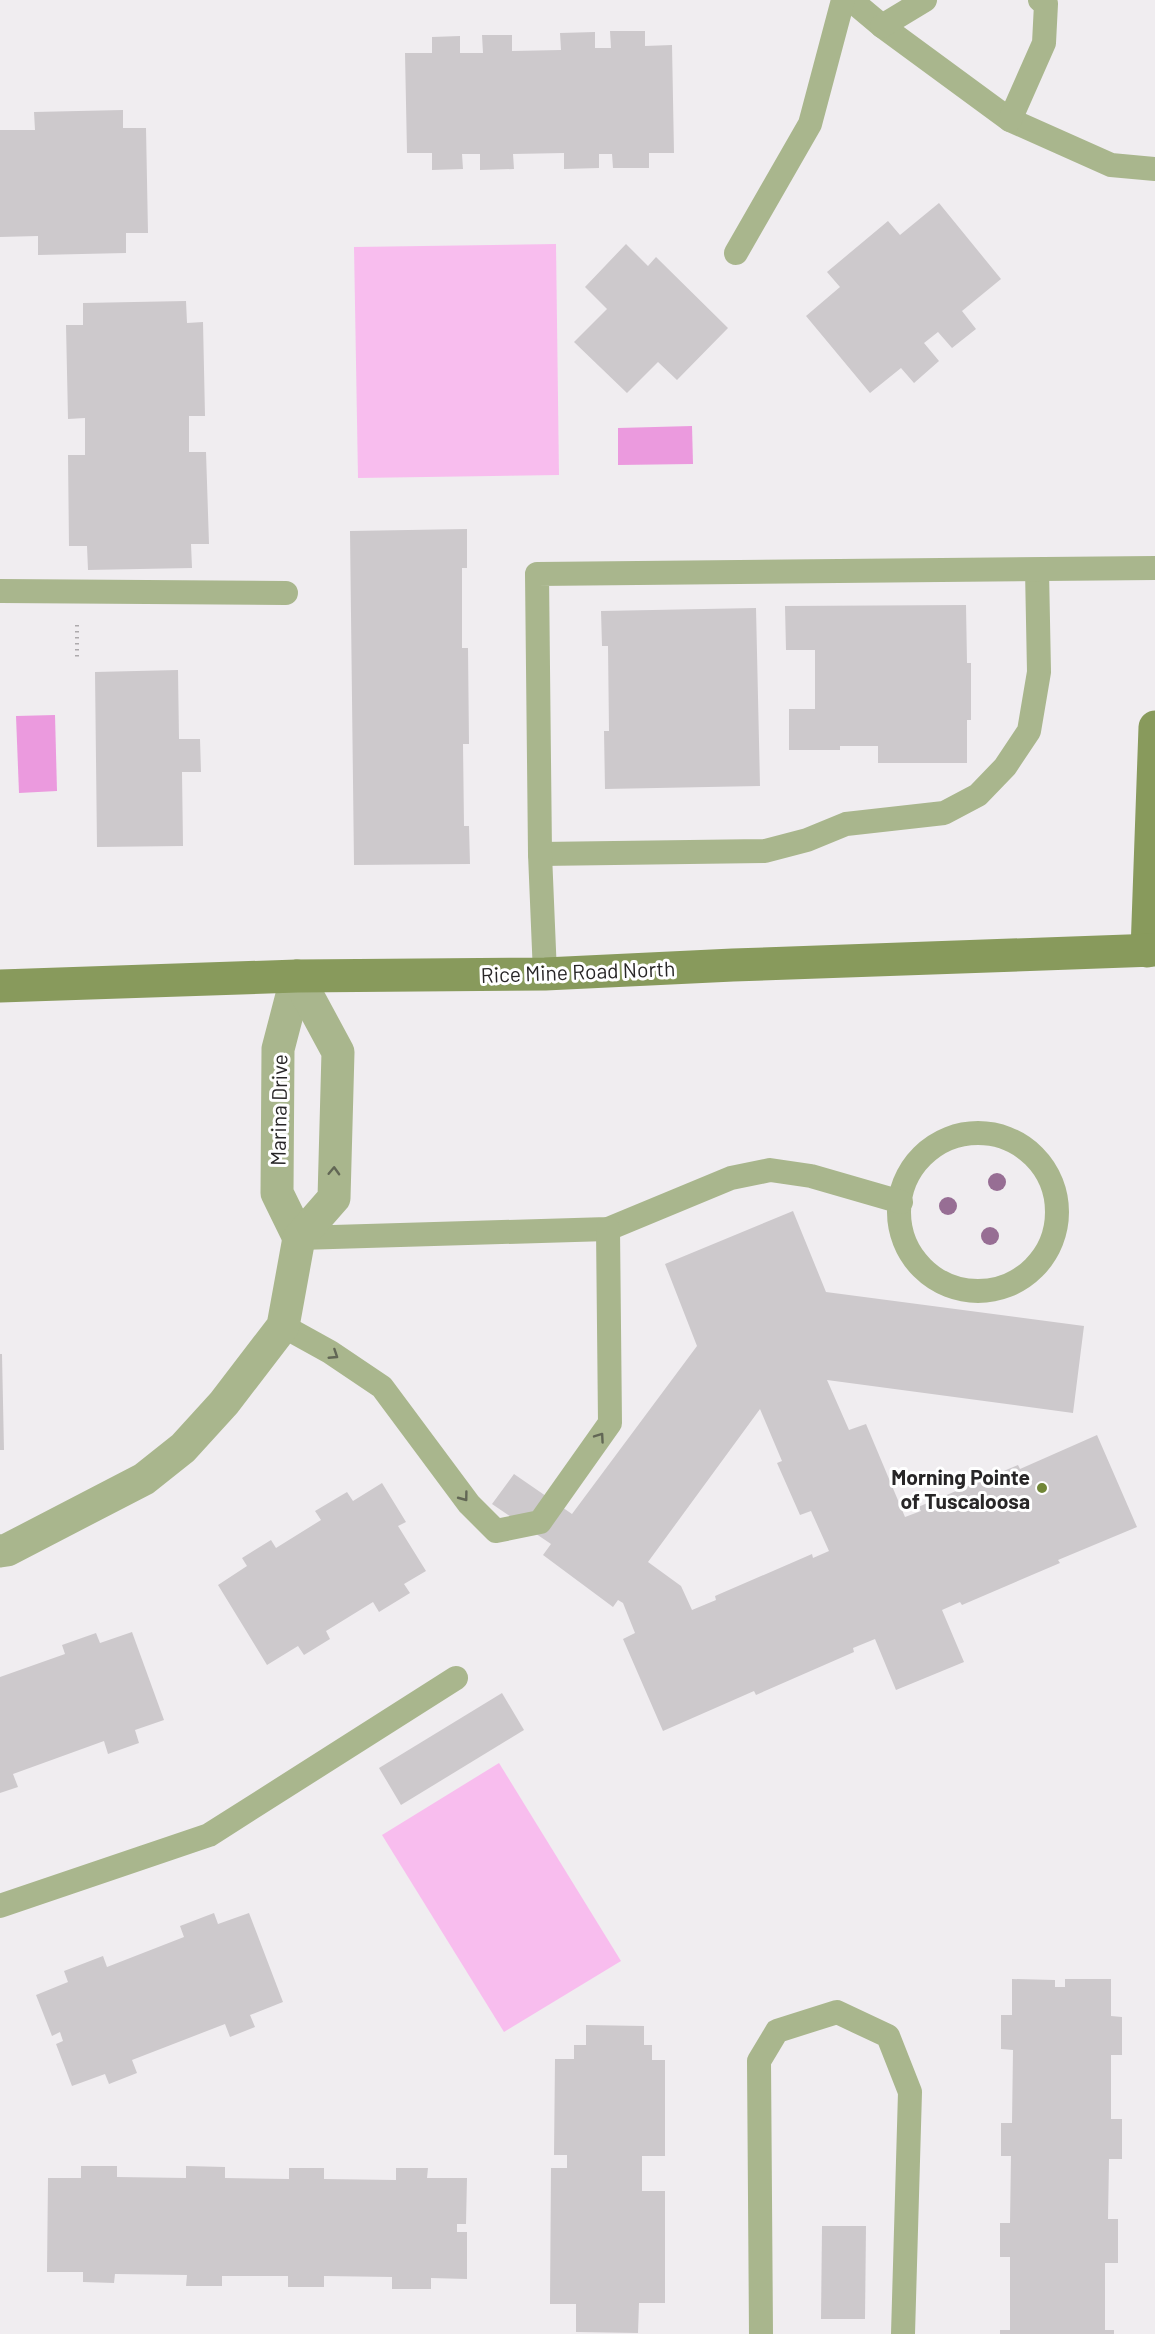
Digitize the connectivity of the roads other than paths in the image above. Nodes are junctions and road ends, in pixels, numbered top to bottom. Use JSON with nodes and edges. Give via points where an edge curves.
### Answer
{"nodes":[{"id":1,"x":843,"y":0,"type":"edge"},
{"id":2,"x":851,"y":0,"type":"edge"},
{"id":3,"x":925,"y":0,"type":"edge"},
{"id":4,"x":1040,"y":0,"type":"edge"},
{"id":5,"x":882,"y":26,"type":"junction"},
{"id":6,"x":1010,"y":120,"type":"junction"},
{"id":7,"x":1155,"y":169,"type":"edge"},
{"id":8,"x":736,"y":253,"type":"dead end"},
{"id":9,"x":1155,"y":568,"type":"edge"},
{"id":10,"x":1037,"y":570,"type":"junction"},
{"id":11,"x":0,"y":591,"type":"edge"},
{"id":12,"x":286,"y":593,"type":"dead end"},
{"id":13,"x":1155,"y":727,"type":"edge"},
{"id":14,"x":540,"y":854,"type":"junction"},
{"id":15,"x":1151,"y":951,"type":"edge"},
{"id":16,"x":545,"y":974,"type":"junction"},
{"id":17,"x":297,"y":976,"type":"junction"},
{"id":18,"x":0,"y":986,"type":"edge"},
{"id":19,"x":901,"y":1202,"type":"junction"},
{"id":20,"x":608,"y":1229,"type":"junction"},
{"id":21,"x":299,"y":1238,"type":"junction"},
{"id":22,"x":284,"y":1326,"type":"junction"},
{"id":23,"x":0,"y":1551,"type":"edge"},
{"id":24,"x":456,"y":1678,"type":"dead end"},
{"id":25,"x":0,"y":1906,"type":"edge"},
{"id":26,"x":760,"y":2334,"type":"edge"},
{"id":27,"x":903,"y":2334,"type":"edge"}],
"edges":[{"from":1,"to":8,"type":"lane","via":[[810,124]]},
{"from":2,"to":5,"type":"lane"},
{"from":3,"to":5,"type":"lane"},
{"from":4,"to":6,"type":"lane","via":[[1046,4],[1044,43]]},
{"from":5,"to":6,"type":"lane"},
{"from":6,"to":7,"type":"lane","via":[[1111,165]]},
{"from":9,"to":10,"type":"lane"},
{"from":10,"to":14,"type":"lane","via":[[1039,672],[1029,730],[1005,767],[978,795],[944,813],[846,824],[765,851]]},
{"from":10,"to":14,"type":"lane","via":[[537,574]]},
{"from":11,"to":12,"type":"lane"},
{"from":13,"to":15,"type":"main road"},
{"from":14,"to":16,"type":"lane"},
{"from":15,"to":16,"type":"main road","name":"Rice Mine Road North"},
{"from":16,"to":17,"type":"main road","name":"Rice Mine Road North"},
{"from":17,"to":18,"type":"main road","name":"Rice Mine Road North"},
{"from":17,"to":21,"type":"street","name":"Marina Drive","via":[[278,1049],[277,1194]]},
{"from":21,"to":17,"type":"street","one_way":true,"via":[[334,1198],[338,1052]]},
{"from":19,"to":19,"type":"lane","via":[[901,1229],[910,1252],[926,1272],[947,1285],[971,1291],[996,1289],[1018,1280],[1038,1263],[1051,1243],[1057,1219],[1055,1194],[1046,1171],[1030,1152],[1009,1139],[985,1133],[960,1135],[937,1143],[918,1160],[905,1180]]},
{"from":19,"to":20,"type":"lane","via":[[811,1176],[770,1170],[731,1178]]},
{"from":20,"to":21,"type":"lane"},
{"from":22,"to":20,"type":"lane","one_way":true,"via":[[382,1387],[469,1504],[496,1531],[540,1522],[610,1423]]},
{"from":21,"to":22,"type":"street"},
{"from":22,"to":23,"type":"street","via":[[183,1448],[144,1479]]},
{"from":24,"to":25,"type":"lane","via":[[209,1834]]},
{"from":26,"to":27,"type":"lane","via":[[759,2061],[777,2031],[837,2012],[888,2036],[910,2092]]}]}
